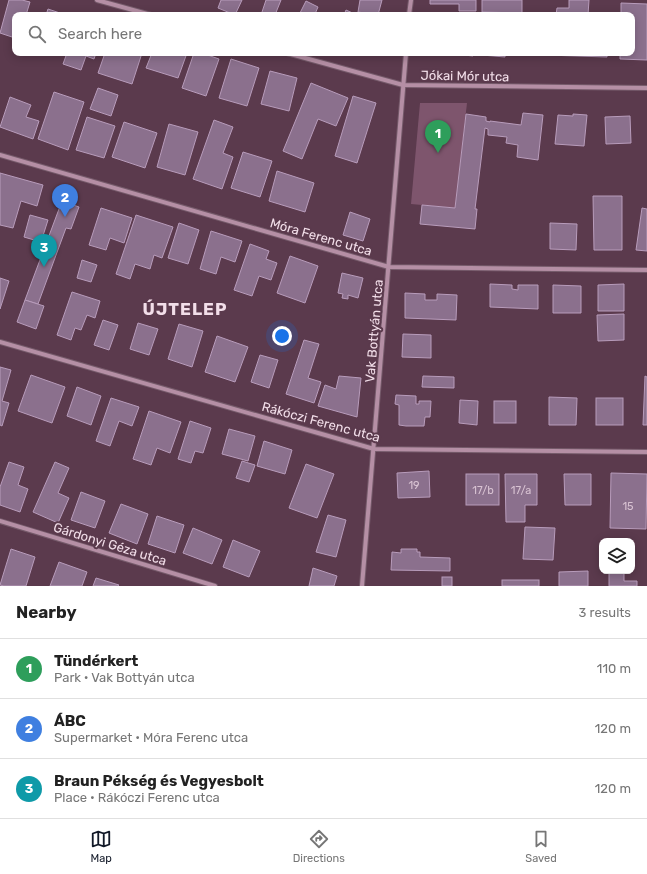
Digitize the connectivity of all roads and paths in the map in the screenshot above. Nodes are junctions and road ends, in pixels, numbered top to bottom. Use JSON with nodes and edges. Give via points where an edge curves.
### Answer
{"nodes":[{"id":1,"x":97,"y":0,"type":"edge"},
{"id":2,"x":410,"y":0,"type":"edge"},
{"id":3,"x":140,"y":12,"type":"edge"},
{"id":4,"x":409,"y":12,"type":"edge"},
{"id":5,"x":298,"y":56,"type":"edge"},
{"id":6,"x":406,"y":56,"type":"edge"},
{"id":7,"x":404,"y":85,"type":"junction"},
{"id":8,"x":647,"y":88,"type":"edge"},
{"id":9,"x":0,"y":155,"type":"edge"},
{"id":10,"x":389,"y":266,"type":"junction"},
{"id":11,"x":647,"y":270,"type":"edge"},
{"id":12,"x":0,"y":342,"type":"edge"},
{"id":13,"x":374,"y":449,"type":"junction"},
{"id":14,"x":647,"y":452,"type":"edge"},
{"id":15,"x":0,"y":521,"type":"edge"},
{"id":16,"x":215,"y":586,"type":"edge"},
{"id":17,"x":362,"y":586,"type":"edge"}],
"edges":[{"from":1,"to":3,"type":"street"},
{"from":2,"to":4,"type":"street"},
{"from":5,"to":7,"type":"street","name":"Jókai Mór utca"},
{"from":6,"to":7,"type":"street","name":"Vak Bottyán utca"},
{"from":7,"to":8,"type":"street","name":"Jókai Mór utca"},
{"from":7,"to":10,"type":"street","name":"Vak Bottyán utca"},
{"from":9,"to":10,"type":"street","name":"Móra Ferenc utca"},
{"from":10,"to":11,"type":"street","name":"Móra Ferenc utca"},
{"from":10,"to":13,"type":"street","name":"Vak Bottyán utca"},
{"from":12,"to":13,"type":"street","name":"Rákóczi Ferenc utca"},
{"from":13,"to":14,"type":"street","name":"Rákóczi Ferenc utca"},
{"from":13,"to":17,"type":"street","name":"Vak Bottyán utca"},
{"from":15,"to":16,"type":"street","name":"Gárdonyi Géza utca"}]}
